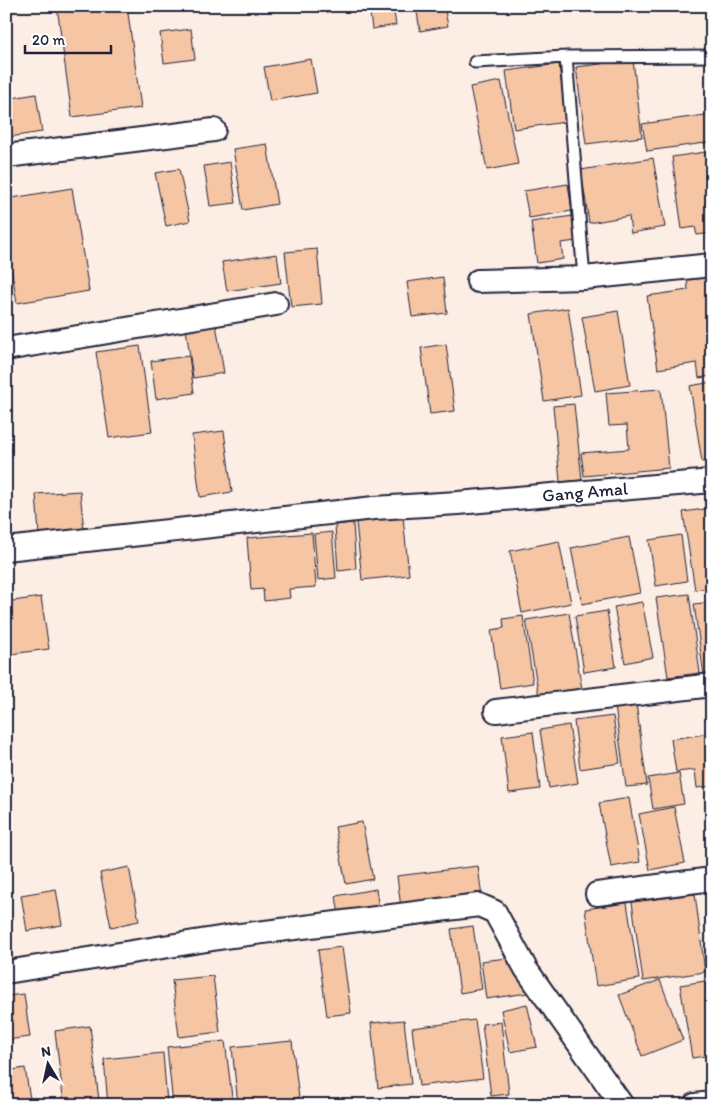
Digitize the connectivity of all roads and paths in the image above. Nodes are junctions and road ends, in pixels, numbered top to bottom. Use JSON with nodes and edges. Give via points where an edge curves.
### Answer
{"nodes":[{"id":1,"x":712,"y":56,"type":"edge"},
{"id":2,"x":566,"y":57,"type":"junction"},
{"id":3,"x":474,"y":62,"type":"dead end"},
{"id":4,"x":214,"y":130,"type":"dead end"},
{"id":5,"x":6,"y":156,"type":"edge"},
{"id":6,"x":712,"y":265,"type":"edge"},
{"id":7,"x":584,"y":278,"type":"junction"},
{"id":8,"x":478,"y":281,"type":"dead end"},
{"id":9,"x":276,"y":304,"type":"dead end"},
{"id":10,"x":6,"y":349,"type":"edge"},
{"id":11,"x":712,"y":481,"type":"edge"},
{"id":12,"x":6,"y":550,"type":"edge"},
{"id":13,"x":712,"y":686,"type":"edge"},
{"id":14,"x":496,"y":711,"type":"dead end"},
{"id":15,"x":712,"y":879,"type":"edge"},
{"id":16,"x":597,"y":894,"type":"dead end"},
{"id":17,"x":6,"y":972,"type":"edge"},
{"id":18,"x":712,"y":1103,"type":"edge"},
{"id":19,"x":622,"y":1105,"type":"edge"},
{"id":20,"x":695,"y":1105,"type":"edge"}],
"edges":[{"from":1,"to":2,"type":"lane"},
{"from":2,"to":3,"type":"lane"},
{"from":2,"to":7,"type":"lane"},
{"from":4,"to":5,"type":"street"},
{"from":6,"to":7,"type":"street"},
{"from":7,"to":8,"type":"street"},
{"from":9,"to":10,"type":"street"},
{"from":11,"to":12,"type":"street","name":"Gang Amal","via":[[374,508]]},
{"from":13,"to":14,"type":"street"},
{"from":15,"to":16,"type":"street"},
{"from":17,"to":19,"type":"street","via":[[232,936],[479,904],[494,912],[526,969]]},
{"from":18,"to":20,"type":"street"}]}
